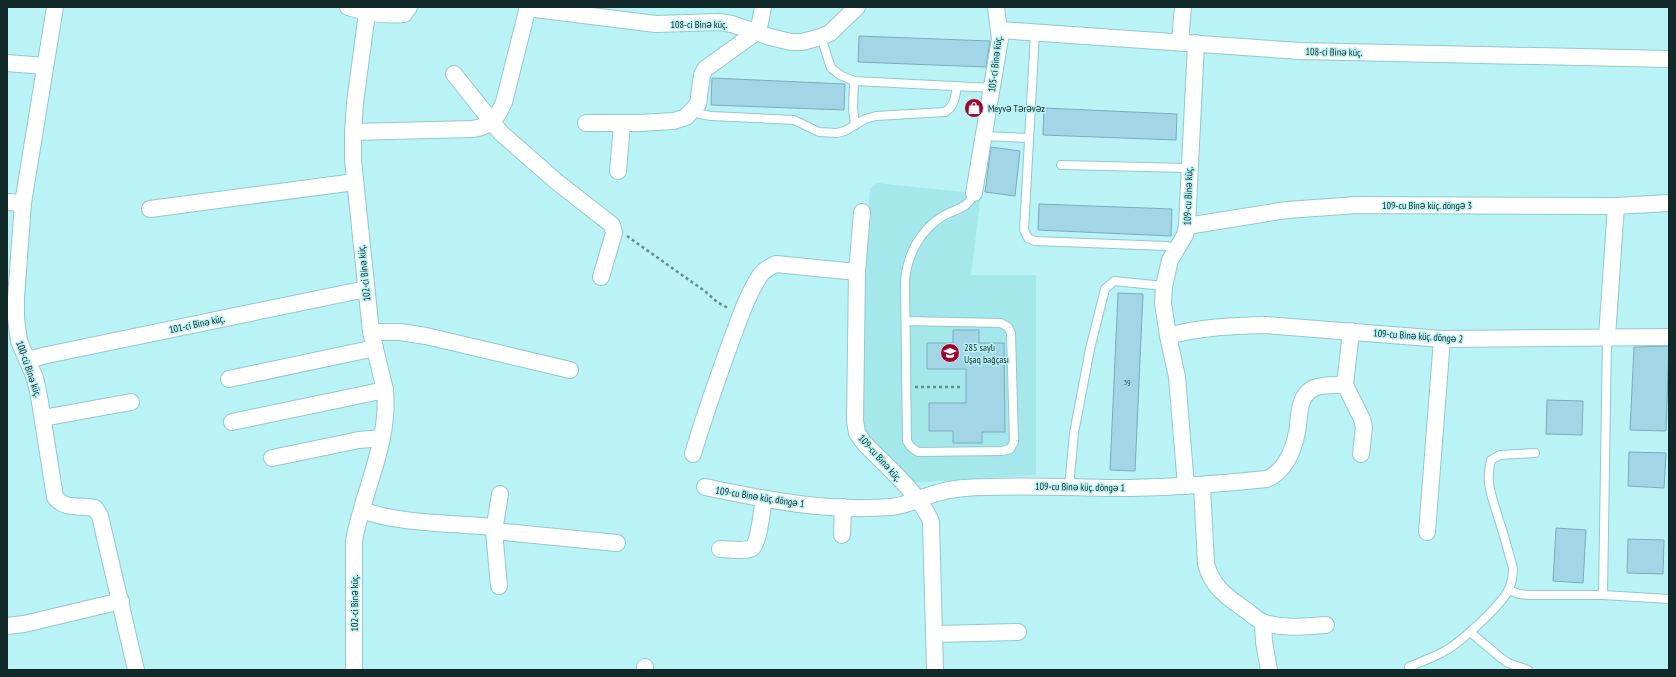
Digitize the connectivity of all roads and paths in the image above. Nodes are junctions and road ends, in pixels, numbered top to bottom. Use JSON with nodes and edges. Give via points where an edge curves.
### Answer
{"nodes":[{"id":1,"x":55,"y":7,"type":"edge"},
{"id":2,"x":348,"y":7,"type":"edge"},
{"id":3,"x":409,"y":7,"type":"edge"},
{"id":4,"x":528,"y":7,"type":"edge"},
{"id":5,"x":763,"y":7,"type":"edge"},
{"id":6,"x":857,"y":7,"type":"edge"},
{"id":7,"x":996,"y":7,"type":"edge"},
{"id":8,"x":1183,"y":7,"type":"edge"},
{"id":9,"x":367,"y":13,"type":"junction"},
{"id":10,"x":625,"y":14,"type":"edge"},
{"id":11,"x":1000,"y":30,"type":"junction"},
{"id":12,"x":755,"y":33,"type":"junction"},
{"id":13,"x":1035,"y":33,"type":"junction"},
{"id":14,"x":821,"y":37,"type":"junction"},
{"id":15,"x":1180,"y":42,"type":"junction"},
{"id":16,"x":1196,"y":44,"type":"junction"},
{"id":17,"x":1669,"y":59,"type":"edge"},
{"id":18,"x":7,"y":63,"type":"edge"},
{"id":19,"x":45,"y":66,"type":"junction"},
{"id":20,"x":454,"y":74,"type":"dead end"},
{"id":21,"x":854,"y":81,"type":"junction"},
{"id":22,"x":957,"y":86,"type":"junction"},
{"id":23,"x":993,"y":88,"type":"junction"},
{"id":24,"x":694,"y":110,"type":"junction"},
{"id":25,"x":491,"y":122,"type":"junction"},
{"id":26,"x":586,"y":123,"type":"dead end"},
{"id":27,"x":622,"y":124,"type":"junction"},
{"id":28,"x":855,"y":125,"type":"junction"},
{"id":29,"x":353,"y":132,"type":"junction"},
{"id":30,"x":984,"y":136,"type":"junction"},
{"id":31,"x":1028,"y":138,"type":"junction"},
{"id":32,"x":1061,"y":165,"type":"dead end"},
{"id":33,"x":1189,"y":168,"type":"junction"},
{"id":34,"x":618,"y":171,"type":"dead end"},
{"id":35,"x":355,"y":182,"type":"junction"},
{"id":36,"x":974,"y":193,"type":"joint"},
{"id":37,"x":7,"y":202,"type":"edge"},
{"id":38,"x":23,"y":203,"type":"junction"},
{"id":39,"x":1669,"y":204,"type":"edge"},
{"id":40,"x":1616,"y":206,"type":"junction"},
{"id":41,"x":150,"y":210,"type":"dead end"},
{"id":42,"x":862,"y":212,"type":"dead end"},
{"id":43,"x":1187,"y":226,"type":"junction"},
{"id":44,"x":614,"y":233,"type":"junction"},
{"id":45,"x":1176,"y":248,"type":"junction"},
{"id":46,"x":857,"y":272,"type":"junction"},
{"id":47,"x":601,"y":277,"type":"dead end"},
{"id":48,"x":1164,"y":286,"type":"junction"},
{"id":49,"x":366,"y":290,"type":"junction"},
{"id":50,"x":741,"y":315,"type":"junction"},
{"id":51,"x":906,"y":321,"type":"junction"},
{"id":52,"x":1351,"y":331,"type":"junction"},
{"id":53,"x":12,"y":332,"type":"edge"},
{"id":54,"x":371,"y":332,"type":"junction"},
{"id":55,"x":1168,"y":336,"type":"junction"},
{"id":56,"x":1608,"y":337,"type":"junction"},
{"id":57,"x":1669,"y":337,"type":"edge"},
{"id":58,"x":1442,"y":339,"type":"junction"},
{"id":59,"x":375,"y":348,"type":"junction"},
{"id":60,"x":28,"y":360,"type":"junction"},
{"id":61,"x":570,"y":370,"type":"dead end"},
{"id":62,"x":229,"y":379,"type":"dead end"},
{"id":63,"x":1345,"y":385,"type":"junction"},
{"id":64,"x":907,"y":387,"type":"junction"},
{"id":65,"x":961,"y":387,"type":"dead end"},
{"id":66,"x":385,"y":390,"type":"junction"},
{"id":67,"x":131,"y":402,"type":"dead end"},
{"id":68,"x":43,"y":418,"type":"junction"},
{"id":69,"x":232,"y":422,"type":"dead end"},
{"id":70,"x":382,"y":438,"type":"junction"},
{"id":71,"x":1535,"y":453,"type":"dead end"},
{"id":72,"x":693,"y":454,"type":"dead end"},
{"id":73,"x":1361,"y":454,"type":"dead end"},
{"id":74,"x":272,"y":458,"type":"dead end"},
{"id":75,"x":1186,"y":486,"type":"junction"},
{"id":76,"x":1202,"y":486,"type":"junction"},
{"id":77,"x":705,"y":487,"type":"dead end"},
{"id":78,"x":1069,"y":487,"type":"junction"},
{"id":79,"x":500,"y":494,"type":"dead end"},
{"id":80,"x":764,"y":499,"type":"junction"},
{"id":81,"x":918,"y":500,"type":"junction"},
{"id":82,"x":843,"y":507,"type":"junction"},
{"id":83,"x":362,"y":510,"type":"junction"},
{"id":84,"x":494,"y":531,"type":"junction"},
{"id":85,"x":1427,"y":532,"type":"dead end"},
{"id":86,"x":842,"y":535,"type":"dead end"},
{"id":87,"x":617,"y":543,"type":"dead end"},
{"id":88,"x":720,"y":549,"type":"dead end"},
{"id":89,"x":499,"y":586,"type":"dead end"},
{"id":90,"x":1508,"y":590,"type":"junction"},
{"id":91,"x":1603,"y":595,"type":"junction"},
{"id":92,"x":1669,"y":599,"type":"edge"},
{"id":93,"x":121,"y":601,"type":"junction"},
{"id":94,"x":1263,"y":623,"type":"junction"},
{"id":95,"x":1326,"y":625,"type":"dead end"},
{"id":96,"x":7,"y":626,"type":"edge"},
{"id":97,"x":1018,"y":632,"type":"dead end"},
{"id":98,"x":1470,"y":632,"type":"junction"},
{"id":99,"x":934,"y":634,"type":"junction"},
{"id":100,"x":1409,"y":667,"type":"dead end"},
{"id":101,"x":136,"y":670,"type":"edge"},
{"id":102,"x":354,"y":670,"type":"edge"},
{"id":103,"x":935,"y":670,"type":"edge"},
{"id":104,"x":1269,"y":670,"type":"edge"},
{"id":105,"x":1528,"y":670,"type":"edge"}],
"edges":[{"from":1,"to":19,"type":"street","name":"100-cü Binə küç."},
{"from":2,"to":9,"type":"street"},
{"from":3,"to":9,"type":"street","via":[[404,14]]},
{"from":4,"to":10,"type":"street","name":"108-ci Binə küç."},
{"from":4,"to":25,"type":"street","via":[[504,102],[500,112]]},
{"from":5,"to":12,"type":"street"},
{"from":6,"to":14,"type":"street","name":"108-ci Binə küç.","via":[[830,33]]},
{"from":7,"to":11,"type":"street","name":"105-ci Binə küç."},
{"from":8,"to":15,"type":"street"},
{"from":9,"to":29,"type":"street","name":"102-ci Binə küç."},
{"from":10,"to":12,"type":"street","name":"108-ci Binə küç.","via":[[656,24],[732,24]]},
{"from":11,"to":13,"type":"street","name":"108-ci Binə küç."},
{"from":11,"to":23,"type":"street","name":"105-ci Binə küç."},
{"from":12,"to":14,"type":"street","name":"108-ci Binə küç.","via":[[791,42]]},
{"from":12,"to":24,"type":"street","via":[[705,69],[698,104]]},
{"from":13,"to":15,"type":"street","name":"108-ci Binə küç."},
{"from":13,"to":31,"type":"lane"},
{"from":14,"to":21,"type":"lane","via":[[832,68]]},
{"from":15,"to":16,"type":"street","name":"108-ci Binə küç."},
{"from":16,"to":17,"type":"street","name":"108-ci Binə küç.","via":[[1300,51]]},
{"from":16,"to":33,"type":"street","name":"109-cu Binə küç."},
{"from":18,"to":19,"type":"street"},
{"from":19,"to":38,"type":"street","name":"100-cü Binə küç."},
{"from":20,"to":25,"type":"street"},
{"from":21,"to":22,"type":"lane"},
{"from":21,"to":28,"type":"lane","via":[[852,108]]},
{"from":22,"to":23,"type":"lane"},
{"from":22,"to":28,"type":"lane","via":[[951,109],[945,112],[876,116]]},
{"from":23,"to":30,"type":"street","name":"105-ci Binə küç."},
{"from":24,"to":27,"type":"street","via":[[686,117],[674,120]]},
{"from":24,"to":28,"type":"lane","via":[[711,116],[794,120],[819,132],[828,133],[845,131]]},
{"from":25,"to":29,"type":"street","via":[[484,127],[473,129]]},
{"from":25,"to":44,"type":"street","via":[[557,182],[612,224]]},
{"from":26,"to":27,"type":"street"},
{"from":27,"to":34,"type":"street"},
{"from":29,"to":35,"type":"street","name":"102-ci Binə küç."},
{"from":30,"to":31,"type":"lane"},
{"from":30,"to":36,"type":"street","name":"105-ci Binə küç."},
{"from":31,"to":45,"type":"lane","via":[[1024,230],[1028,238],[1035,241]]},
{"from":32,"to":33,"type":"lane"},
{"from":33,"to":43,"type":"street","name":"109-cu Binə küç."},
{"from":35,"to":41,"type":"street"},
{"from":35,"to":49,"type":"street","name":"102-ci Binə küç."},
{"from":36,"to":51,"type":"lane","via":[[966,205],[943,216],[928,229],[909,256],[905,281]]},
{"from":37,"to":38,"type":"street"},
{"from":38,"to":53,"type":"street","name":"100-cü Binə küç."},
{"from":39,"to":40,"type":"street","name":"109-cu Binə küç. döngə 3"},
{"from":40,"to":43,"type":"street","name":"109-cu Binə küç. döngə 3","via":[[1357,205],[1316,207]]},
{"from":40,"to":56,"type":"street"},
{"from":42,"to":46,"type":"street","name":"109-cu Binə küç."},
{"from":43,"to":45,"type":"street","name":"109-cu Binə küç.","via":[[1185,235]]},
{"from":44,"to":47,"type":"street"},
{"from":44,"to":50,"type":"path","via":[[629,236],[716,302]]},
{"from":45,"to":48,"type":"street","name":"109-cu Binə küç.","via":[[1170,260]]},
{"from":46,"to":50,"type":"street","via":[[776,264],[762,273]]},
{"from":46,"to":81,"type":"street","name":"109-cu Binə küç.","via":[[857,432],[864,443]]},
{"from":48,"to":55,"type":"street","name":"109-cu Binə küç.","via":[[1163,303]]},
{"from":48,"to":78,"type":"lane","via":[[1114,281],[1108,284],[1090,349],[1074,433]]},
{"from":49,"to":54,"type":"street","name":"102-ci Binə küç."},
{"from":49,"to":60,"type":"street","name":"101-ci Binə küç.","via":[[47,354]]},
{"from":50,"to":72,"type":"street"},
{"from":51,"to":64,"type":"lane"},
{"from":51,"to":64,"type":"lane","via":[[1001,323],[1008,327],[1011,333],[1014,442],[1010,449],[1002,452],[918,452],[907,441]]},
{"from":52,"to":55,"type":"street","name":"109-cu Binə küç. döngə 2","via":[[1266,325],[1190,330]]},
{"from":52,"to":58,"type":"street","name":"109-cu Binə küç. döngə 2"},
{"from":52,"to":63,"type":"street"},
{"from":53,"to":60,"type":"street","name":"100-cü Binə küç."},
{"from":54,"to":59,"type":"street","name":"102-ci Binə küç."},
{"from":54,"to":61,"type":"street","via":[[400,332],[426,336]]},
{"from":55,"to":75,"type":"street","name":"109-cu Binə küç.","via":[[1177,377]]},
{"from":56,"to":57,"type":"street","name":"109-cu Binə küç. döngə 2"},
{"from":56,"to":58,"type":"street","name":"109-cu Binə küç. döngə 2"},
{"from":56,"to":91,"type":"lane"},
{"from":58,"to":85,"type":"street"},
{"from":59,"to":62,"type":"street"},
{"from":59,"to":66,"type":"street","name":"102-ci Binə küç."},
{"from":60,"to":68,"type":"street","name":"100-cü Binə küç.","via":[[35,378]]},
{"from":63,"to":73,"type":"street","via":[[1362,419],[1364,428]]},
{"from":63,"to":76,"type":"street","name":"109-cu Binə küç. döngə 1","via":[[1323,385],[1314,388],[1302,399],[1293,446],[1282,468],[1274,477]]},
{"from":64,"to":65,"type":"path"},
{"from":66,"to":69,"type":"street"},
{"from":66,"to":70,"type":"street","name":"102-ci Binə küç.","via":[[386,414]]},
{"from":67,"to":68,"type":"street"},
{"from":68,"to":93,"type":"street","name":"100-cü Binə küç.","via":[[56,497],[66,506],[95,508],[100,516]]},
{"from":70,"to":74,"type":"street","via":[[359,440]]},
{"from":70,"to":83,"type":"street","name":"102-ci Binə küç."},
{"from":71,"to":90,"type":"lane","via":[[1500,455],[1491,460],[1488,471],[1491,497],[1512,568],[1513,576]]},
{"from":75,"to":76,"type":"street","name":"109-cu Binə küç. döngə 1"},
{"from":75,"to":78,"type":"street","name":"109-cu Binə küç. döngə 1"},
{"from":76,"to":94,"type":"street","via":[[1206,564],[1209,576],[1224,595]]},
{"from":77,"to":80,"type":"street","name":"109-cu Binə küç. döngə 1"},
{"from":78,"to":81,"type":"street","name":"109-cu Binə küç. döngə 1","via":[[955,489],[937,492]]},
{"from":79,"to":84,"type":"street"},
{"from":80,"to":82,"type":"street","name":"109-cu Binə küç. döngə 1"},
{"from":80,"to":88,"type":"street","via":[[756,542],[752,548]]},
{"from":81,"to":82,"type":"street","name":"109-cu Binə küç. döngə 1","via":[[890,507]]},
{"from":81,"to":99,"type":"street","name":"109-cu Binə küç.","via":[[931,522]]},
{"from":82,"to":86,"type":"street"},
{"from":83,"to":84,"type":"street","via":[[393,519],[493,527]]},
{"from":83,"to":102,"type":"street","name":"102-ci Binə küç.","via":[[357,526],[354,557]]},
{"from":84,"to":87,"type":"street"},
{"from":84,"to":89,"type":"street"},
{"from":90,"to":91,"type":"lane","via":[[1528,595]]},
{"from":90,"to":98,"type":"lane","via":[[1502,600]]},
{"from":91,"to":92,"type":"lane"},
{"from":93,"to":96,"type":"street"},
{"from":93,"to":101,"type":"street","name":"100-cü Binə küç."},
{"from":94,"to":95,"type":"street","via":[[1282,626]]},
{"from":94,"to":104,"type":"street"},
{"from":97,"to":99,"type":"street"},
{"from":98,"to":100,"type":"lane","via":[[1442,653]]},
{"from":98,"to":105,"type":"lane","via":[[1508,663]]},
{"from":99,"to":103,"type":"street","name":"109-cu Binə küç."}]}
